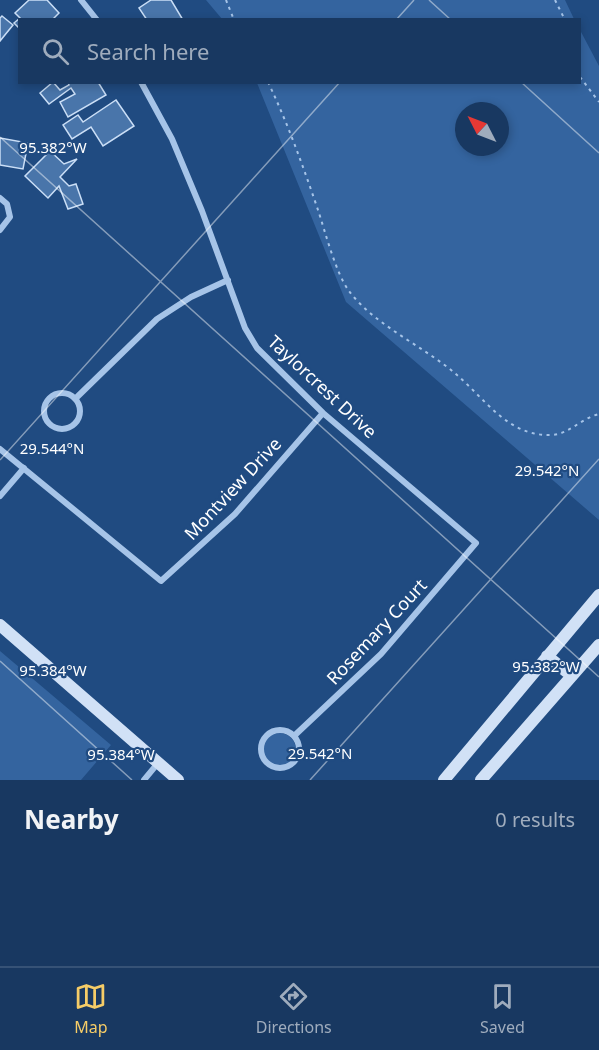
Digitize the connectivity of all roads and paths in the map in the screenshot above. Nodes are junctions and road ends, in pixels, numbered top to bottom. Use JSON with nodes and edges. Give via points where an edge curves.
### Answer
{"nodes":[{"id":1,"x":81,"y":0,"type":"edge"},
{"id":2,"x":226,"y":0,"type":"edge"},
{"id":3,"x":555,"y":0,"type":"edge"},
{"id":4,"x":95,"y":18,"type":"edge"},
{"id":5,"x":233,"y":18,"type":"edge"},
{"id":6,"x":564,"y":18,"type":"edge"},
{"id":7,"x":581,"y":80,"type":"edge"},
{"id":8,"x":142,"y":84,"type":"edge"},
{"id":9,"x":269,"y":84,"type":"edge"},
{"id":10,"x":599,"y":102,"type":"edge"},
{"id":11,"x":0,"y":198,"type":"edge"},
{"id":12,"x":0,"y":230,"type":"edge"},
{"id":13,"x":228,"y":280,"type":"junction"},
{"id":14,"x":75,"y":399,"type":"junction"},
{"id":15,"x":323,"y":413,"type":"junction"},
{"id":16,"x":599,"y":414,"type":"edge"},
{"id":17,"x":0,"y":449,"type":"edge"},
{"id":18,"x":24,"y":468,"type":"junction"},
{"id":19,"x":0,"y":496,"type":"edge"},
{"id":20,"x":476,"y":543,"type":"joint"},
{"id":21,"x":599,"y":595,"type":"edge"},
{"id":22,"x":0,"y":625,"type":"edge"},
{"id":23,"x":599,"y":645,"type":"edge"},
{"id":24,"x":547,"y":656,"type":"junction"},
{"id":25,"x":572,"y":676,"type":"junction"},
{"id":26,"x":294,"y":736,"type":"junction"},
{"id":27,"x":158,"y":763,"type":"junction"},
{"id":28,"x":144,"y":780,"type":"edge"},
{"id":29,"x":178,"y":780,"type":"edge"},
{"id":30,"x":444,"y":780,"type":"edge"},
{"id":31,"x":481,"y":780,"type":"edge"}],
"edges":[{"from":1,"to":4,"type":"street"},
{"from":2,"to":5,"type":"path"},
{"from":3,"to":6,"type":"path"},
{"from":7,"to":10,"type":"path"},
{"from":8,"to":13,"type":"street","name":"Taylorcrest Drive","via":[[172,139]]},
{"from":9,"to":16,"type":"path","via":[[291,132],[348,290],[364,307],[457,374],[511,424],[536,434],[562,434]]},
{"from":11,"to":12,"type":"street","via":[[7,204],[10,218]]},
{"from":13,"to":14,"type":"street","via":[[174,306]]},
{"from":13,"to":15,"type":"street","name":"Taylorcrest Drive","via":[[245,328],[257,348]]},
{"from":14,"to":14,"type":"street","via":[[63,393],[50,397],[44,410],[48,423],[60,429],[73,425],[80,412]]},
{"from":15,"to":18,"type":"street","name":"Montview Drive","via":[[235,514],[161,581]]},
{"from":15,"to":20,"type":"street","name":"Taylorcrest Drive"},
{"from":17,"to":18,"type":"street"},
{"from":18,"to":19,"type":"street"},
{"from":20,"to":26,"type":"street","name":"Rosemary Court","via":[[381,654]]},
{"from":21,"to":24,"type":"main road"},
{"from":22,"to":27,"type":"main road"},
{"from":23,"to":25,"type":"main road"},
{"from":24,"to":25,"type":"main road"},
{"from":24,"to":30,"type":"main road"},
{"from":25,"to":31,"type":"main road"},
{"from":26,"to":26,"type":"street","via":[[280,730],[267,735],[260,749],[266,762],[279,769],[293,764],[299,750]]},
{"from":27,"to":28,"type":"street"},
{"from":27,"to":29,"type":"main road"}]}
